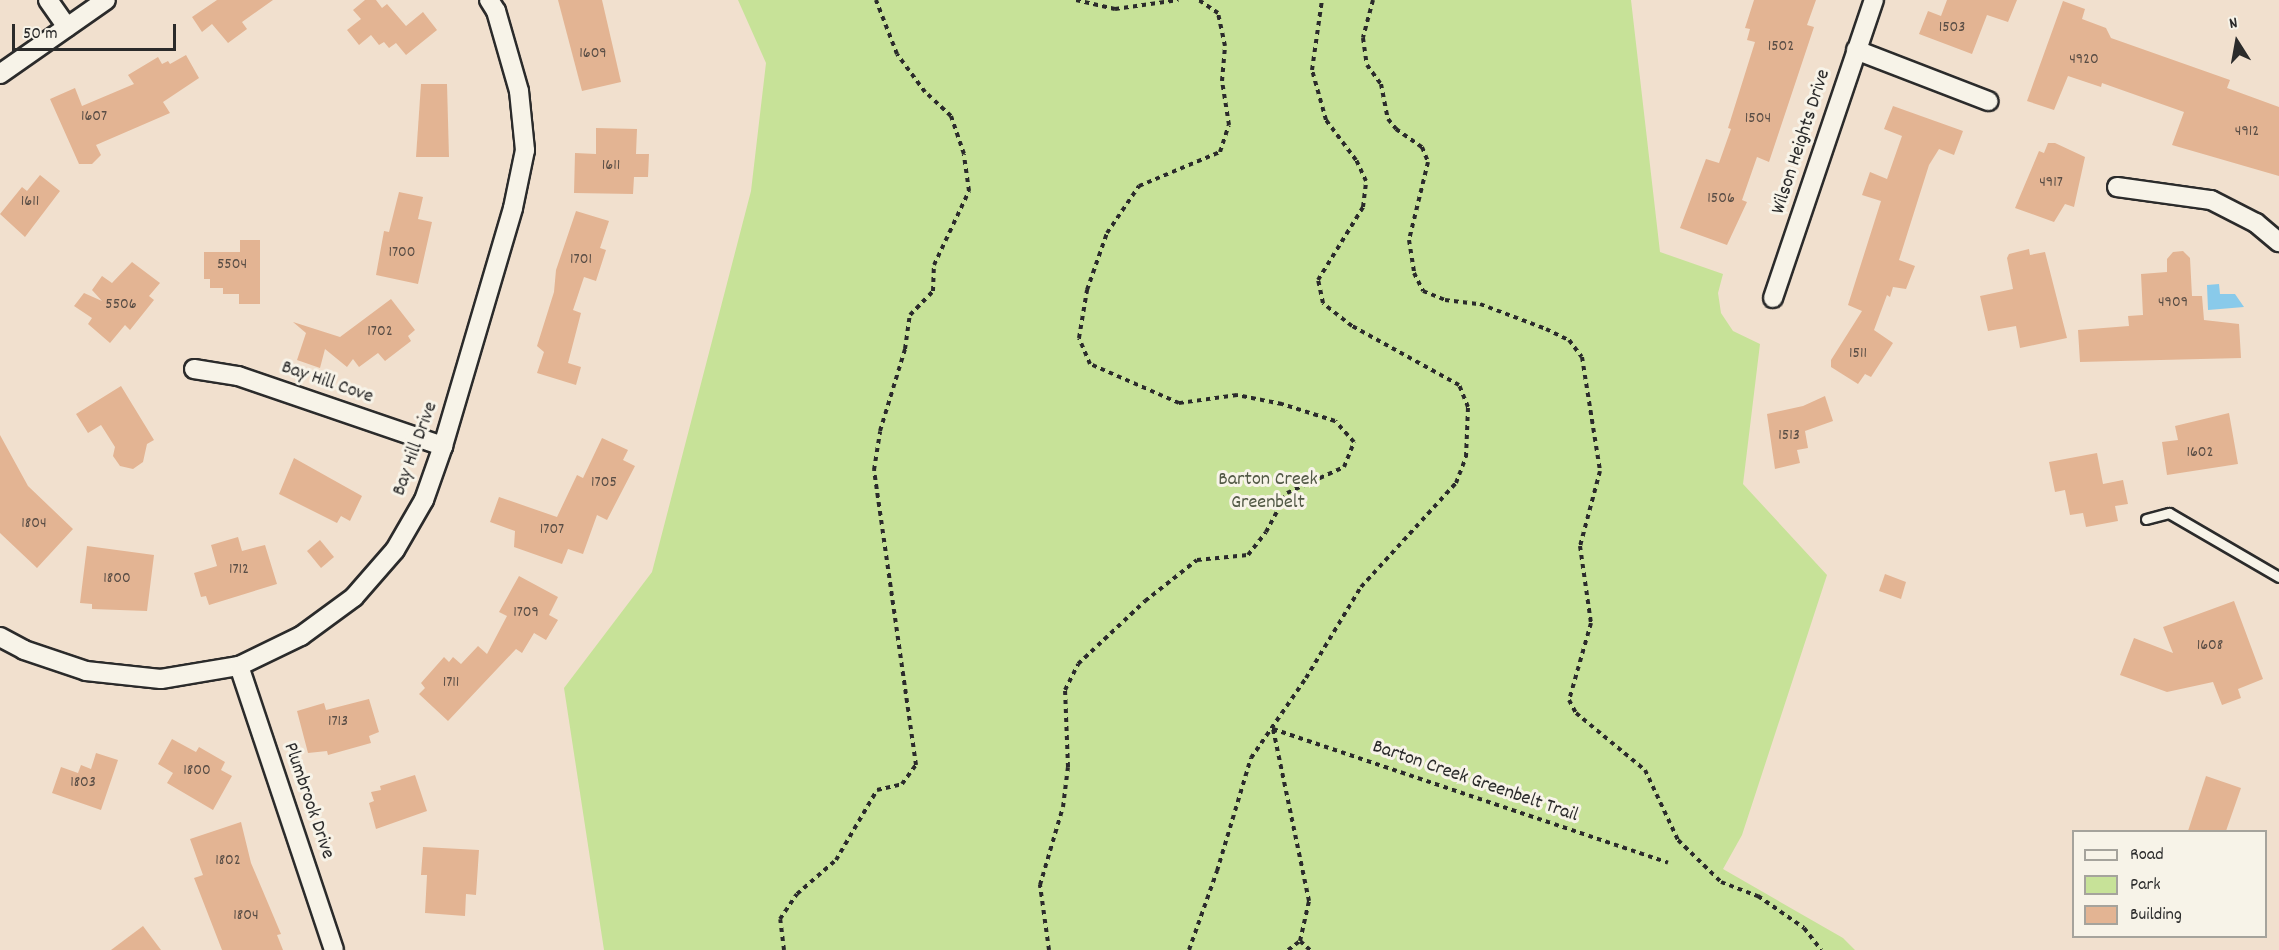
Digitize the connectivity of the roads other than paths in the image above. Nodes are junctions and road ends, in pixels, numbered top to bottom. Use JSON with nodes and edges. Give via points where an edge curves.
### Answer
{"nodes":[{"id":1,"x":48,"y":0,"type":"edge"},
{"id":2,"x":106,"y":0,"type":"edge"},
{"id":3,"x":489,"y":0,"type":"edge"},
{"id":4,"x":1874,"y":0,"type":"edge"},
{"id":5,"x":67,"y":27,"type":"junction"},
{"id":6,"x":1856,"y":50,"type":"junction"},
{"id":7,"x":0,"y":74,"type":"edge"},
{"id":8,"x":1988,"y":100,"type":"dead end"},
{"id":9,"x":2116,"y":187,"type":"dead end"},
{"id":10,"x":2279,"y":242,"type":"edge"},
{"id":11,"x":1773,"y":298,"type":"dead end"},
{"id":12,"x":194,"y":369,"type":"dead end"},
{"id":13,"x":443,"y":447,"type":"junction"},
{"id":14,"x":2146,"y":519,"type":"dead end"},
{"id":15,"x":2279,"y":577,"type":"edge"},
{"id":16,"x":0,"y":637,"type":"edge"},
{"id":17,"x":239,"y":666,"type":"junction"},
{"id":18,"x":334,"y":950,"type":"edge"}],
"edges":[{"from":1,"to":5,"type":"street"},
{"from":2,"to":5,"type":"street"},
{"from":3,"to":13,"type":"street","name":"Bay Hill Drive","via":[[496,11],[519,91],[525,150],[513,208]]},
{"from":4,"to":6,"type":"street","name":"Wilson Heights Drive"},
{"from":5,"to":7,"type":"street"},
{"from":6,"to":8,"type":"street"},
{"from":6,"to":11,"type":"street","name":"Wilson Heights Drive"},
{"from":9,"to":10,"type":"street","via":[[2211,200],[2256,223]]},
{"from":12,"to":13,"type":"street","name":"Bay Hill Cove","via":[[238,376]]},
{"from":13,"to":17,"type":"street","name":"Bay Hill Drive","via":[[424,500],[401,540],[354,597],[301,636]]},
{"from":14,"to":15,"type":"lane","via":[[2169,513]]},
{"from":16,"to":17,"type":"street","name":"Bay Hill Drive","via":[[55,660],[107,673],[161,679]]},
{"from":17,"to":18,"type":"street","name":"Plumbrook Drive"}]}
